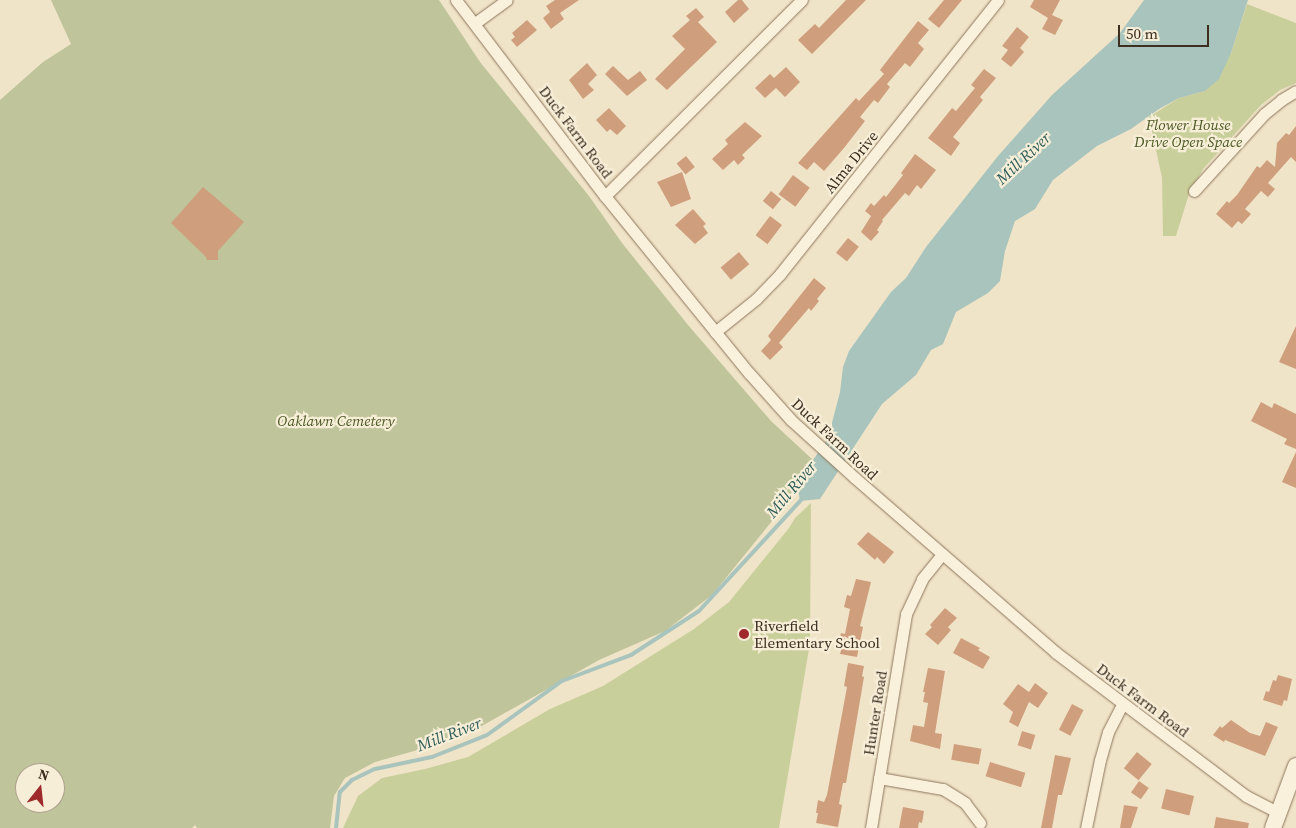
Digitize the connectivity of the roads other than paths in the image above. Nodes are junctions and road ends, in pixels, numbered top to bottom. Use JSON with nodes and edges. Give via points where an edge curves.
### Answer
{"nodes":[{"id":1,"x":456,"y":0,"type":"edge"},
{"id":2,"x":507,"y":0,"type":"edge"},
{"id":3,"x":802,"y":0,"type":"edge"},
{"id":4,"x":998,"y":0,"type":"edge"},
{"id":5,"x":475,"y":23,"type":"junction"},
{"id":6,"x":1296,"y":91,"type":"edge"},
{"id":7,"x":1194,"y":191,"type":"dead end"},
{"id":8,"x":605,"y":196,"type":"junction"},
{"id":9,"x":715,"y":332,"type":"junction"},
{"id":10,"x":942,"y":554,"type":"junction"},
{"id":11,"x":1122,"y":704,"type":"junction"},
{"id":12,"x":1296,"y":766,"type":"edge"},
{"id":13,"x":879,"y":778,"type":"junction"},
{"id":14,"x":1276,"y":821,"type":"edge"},
{"id":15,"x":980,"y":823,"type":"dead end"},
{"id":16,"x":871,"y":828,"type":"edge"},
{"id":17,"x":1086,"y":828,"type":"edge"}],
"edges":[{"from":1,"to":5,"type":"street","name":"Duck Farm Road"},
{"from":2,"to":5,"type":"street"},
{"from":3,"to":8,"type":"street"},
{"from":4,"to":9,"type":"street","name":"Alma Drive","via":[[780,274],[756,299]]},
{"from":5,"to":8,"type":"street","name":"Duck Farm Road"},
{"from":6,"to":7,"type":"street","via":[[1264,114]]},
{"from":8,"to":9,"type":"street","name":"Duck Farm Road"},
{"from":9,"to":10,"type":"street","name":"Duck Farm Road","via":[[769,396],[854,478]]},
{"from":10,"to":11,"type":"street","name":"Duck Farm Road","via":[[1055,652]]},
{"from":10,"to":13,"type":"street","name":"Hunter Road","via":[[922,579],[906,614]]},
{"from":11,"to":14,"type":"street","name":"Duck Farm Road"},
{"from":11,"to":17,"type":"street","via":[[1108,732]]},
{"from":12,"to":14,"type":"main road"},
{"from":13,"to":15,"type":"street","via":[[943,789],[965,803]]},
{"from":13,"to":16,"type":"street","name":"Hunter Road"}]}
